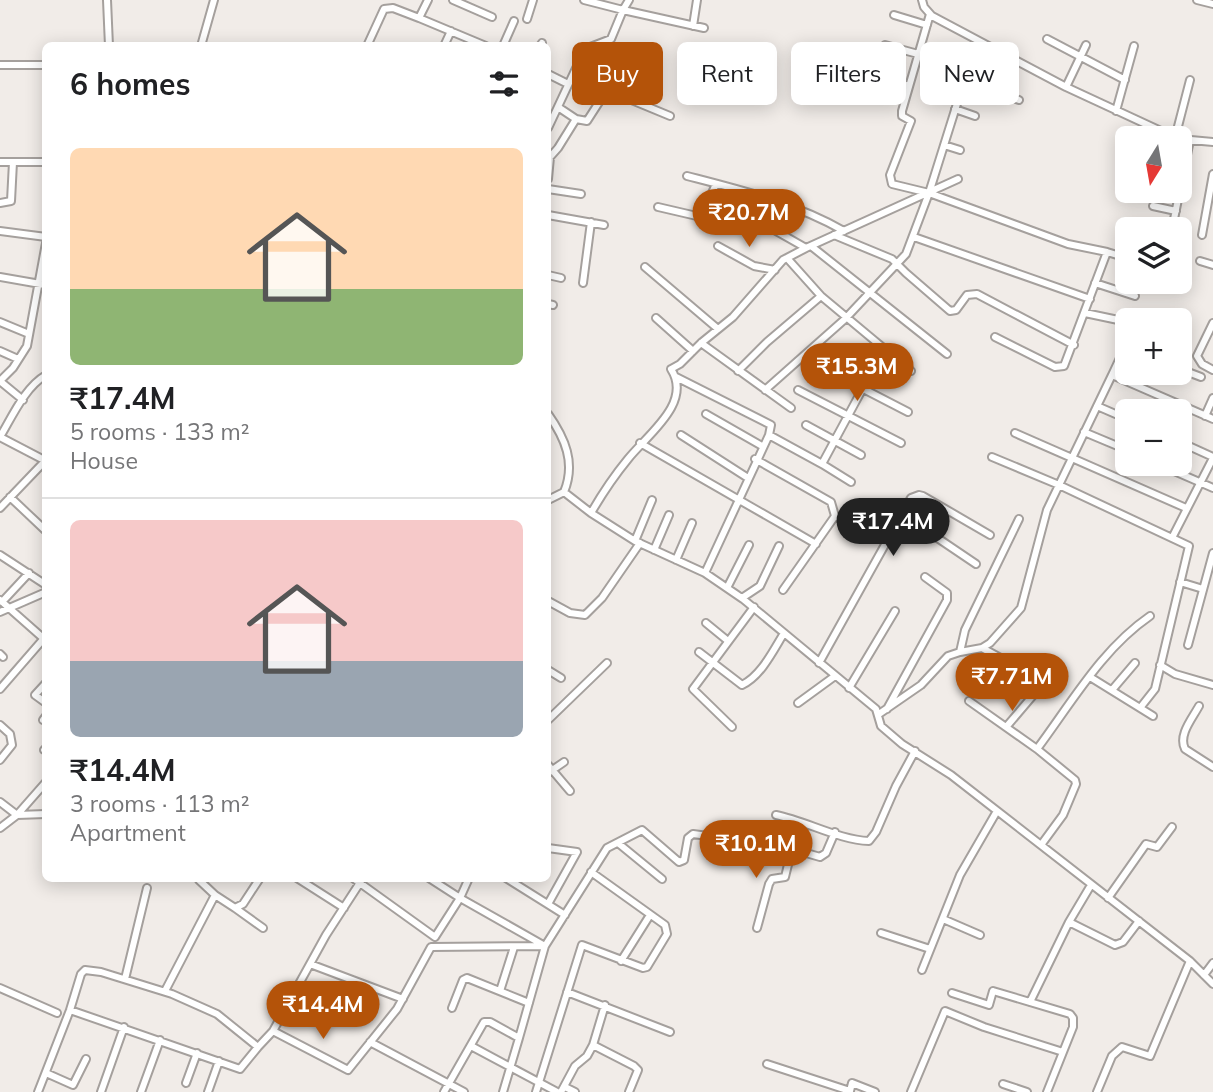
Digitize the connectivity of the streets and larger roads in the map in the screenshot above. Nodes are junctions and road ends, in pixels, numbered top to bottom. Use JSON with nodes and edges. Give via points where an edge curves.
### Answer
{"nodes":[{"id":1,"x":107,"y":0,"type":"edge"},
{"id":2,"x":214,"y":0,"type":"edge"},
{"id":3,"x":428,"y":0,"type":"edge"},
{"id":4,"x":453,"y":0,"type":"edge"},
{"id":5,"x":533,"y":0,"type":"edge"},
{"id":6,"x":584,"y":0,"type":"edge"},
{"id":7,"x":629,"y":0,"type":"edge"},
{"id":8,"x":697,"y":0,"type":"edge"},
{"id":9,"x":922,"y":0,"type":"edge"},
{"id":10,"x":1197,"y":0,"type":"edge"},
{"id":11,"x":1213,"y":4,"type":"edge"},
{"id":12,"x":623,"y":10,"type":"junction"},
{"id":13,"x":930,"y":13,"type":"junction"},
{"id":14,"x":894,"y":15,"type":"dead end"},
{"id":15,"x":492,"y":17,"type":"dead end"},
{"id":16,"x":419,"y":18,"type":"junction"},
{"id":17,"x":527,"y":19,"type":"dead end"},
{"id":18,"x":514,"y":21,"type":"dead end"},
{"id":19,"x":927,"y":25,"type":"junction"},
{"id":20,"x":693,"y":26,"type":"junction"},
{"id":21,"x":704,"y":27,"type":"dead end"},
{"id":22,"x":451,"y":31,"type":"junction"},
{"id":23,"x":468,"y":38,"type":"junction"},
{"id":24,"x":1047,"y":38,"type":"dead end"},
{"id":25,"x":977,"y":40,"type":"joint"},
{"id":26,"x":108,"y":42,"type":"edge"},
{"id":27,"x":202,"y":42,"type":"edge"},
{"id":28,"x":369,"y":42,"type":"edge"},
{"id":29,"x":446,"y":42,"type":"edge"},
{"id":30,"x":466,"y":42,"type":"edge"},
{"id":31,"x":477,"y":42,"type":"edge"},
{"id":32,"x":505,"y":42,"type":"edge"},
{"id":33,"x":1086,"y":45,"type":"dead end"},
{"id":34,"x":1134,"y":46,"type":"dead end"},
{"id":35,"x":906,"y":51,"type":"edge"},
{"id":36,"x":918,"y":54,"type":"junction"},
{"id":37,"x":1080,"y":56,"type":"junction"},
{"id":38,"x":0,"y":65,"type":"edge"},
{"id":39,"x":42,"y":65,"type":"edge"},
{"id":40,"x":551,"y":76,"type":"edge"},
{"id":41,"x":1125,"y":80,"type":"junction"},
{"id":42,"x":1190,"y":80,"type":"dead end"},
{"id":43,"x":568,"y":84,"type":"junction"},
{"id":44,"x":906,"y":85,"type":"edge"},
{"id":45,"x":909,"y":86,"type":"junction"},
{"id":46,"x":1066,"y":87,"type":"junction"},
{"id":47,"x":957,"y":105,"type":"edge"},
{"id":48,"x":558,"y":107,"type":"junction"},
{"id":49,"x":956,"y":109,"type":"junction"},
{"id":50,"x":1116,"y":111,"type":"junction"},
{"id":51,"x":670,"y":116,"type":"dead end"},
{"id":52,"x":975,"y":116,"type":"dead end"},
{"id":53,"x":576,"y":119,"type":"junction"},
{"id":54,"x":551,"y":122,"type":"edge"},
{"id":55,"x":1150,"y":126,"type":"edge"},
{"id":56,"x":1180,"y":126,"type":"edge"},
{"id":57,"x":1192,"y":140,"type":"edge"},
{"id":58,"x":1213,"y":142,"type":"edge"},
{"id":59,"x":944,"y":145,"type":"junction"},
{"id":60,"x":960,"y":150,"type":"dead end"},
{"id":61,"x":551,"y":156,"type":"edge"},
{"id":62,"x":0,"y":162,"type":"edge"},
{"id":63,"x":13,"y":162,"type":"junction"},
{"id":64,"x":42,"y":162,"type":"edge"},
{"id":65,"x":1213,"y":174,"type":"edge"},
{"id":66,"x":687,"y":176,"type":"dead end"},
{"id":67,"x":958,"y":179,"type":"dead end"},
{"id":68,"x":716,"y":184,"type":"junction"},
{"id":69,"x":551,"y":189,"type":"edge"},
{"id":70,"x":929,"y":193,"type":"junction"},
{"id":71,"x":581,"y":194,"type":"dead end"},
{"id":72,"x":0,"y":203,"type":"edge"},
{"id":73,"x":1177,"y":203,"type":"edge"},
{"id":74,"x":1153,"y":206,"type":"dead end"},
{"id":75,"x":658,"y":207,"type":"dead end"},
{"id":76,"x":1176,"y":211,"type":"junction"},
{"id":77,"x":551,"y":215,"type":"edge"},
{"id":78,"x":1175,"y":217,"type":"edge"},
{"id":79,"x":1209,"y":218,"type":"edge"},
{"id":80,"x":755,"y":219,"type":"dead end"},
{"id":81,"x":591,"y":222,"type":"junction"},
{"id":82,"x":604,"y":225,"type":"dead end"},
{"id":83,"x":0,"y":231,"type":"edge"},
{"id":84,"x":844,"y":231,"type":"junction"},
{"id":85,"x":1202,"y":234,"type":"dead end"},
{"id":86,"x":834,"y":235,"type":"junction"},
{"id":87,"x":42,"y":236,"type":"edge"},
{"id":88,"x":914,"y":237,"type":"junction"},
{"id":89,"x":718,"y":246,"type":"dead end"},
{"id":90,"x":808,"y":247,"type":"junction"},
{"id":91,"x":1107,"y":252,"type":"junction"},
{"id":92,"x":1115,"y":254,"type":"edge"},
{"id":93,"x":787,"y":258,"type":"junction"},
{"id":94,"x":1200,"y":261,"type":"dead end"},
{"id":95,"x":898,"y":264,"type":"junction"},
{"id":96,"x":1213,"y":265,"type":"edge"},
{"id":97,"x":645,"y":267,"type":"dead end"},
{"id":98,"x":775,"y":270,"type":"junction"},
{"id":99,"x":551,"y":276,"type":"edge"},
{"id":100,"x":0,"y":277,"type":"edge"},
{"id":101,"x":561,"y":278,"type":"dead end"},
{"id":102,"x":583,"y":283,"type":"dead end"},
{"id":103,"x":1095,"y":283,"type":"junction"},
{"id":104,"x":42,"y":284,"type":"edge"},
{"id":105,"x":870,"y":292,"type":"junction"},
{"id":106,"x":821,"y":296,"type":"junction"},
{"id":107,"x":1135,"y":296,"type":"dead end"},
{"id":108,"x":1090,"y":299,"type":"junction"},
{"id":109,"x":1085,"y":313,"type":"junction"},
{"id":110,"x":847,"y":317,"type":"junction"},
{"id":111,"x":656,"y":318,"type":"dead end"},
{"id":112,"x":1115,"y":319,"type":"edge"},
{"id":113,"x":0,"y":322,"type":"edge"},
{"id":114,"x":1213,"y":323,"type":"edge"},
{"id":115,"x":718,"y":329,"type":"junction"},
{"id":116,"x":30,"y":334,"type":"junction"},
{"id":117,"x":995,"y":337,"type":"dead end"},
{"id":118,"x":701,"y":343,"type":"junction"},
{"id":119,"x":1074,"y":345,"type":"junction"},
{"id":120,"x":0,"y":351,"type":"edge"},
{"id":121,"x":693,"y":351,"type":"junction"},
{"id":122,"x":947,"y":354,"type":"dead end"},
{"id":123,"x":837,"y":355,"type":"dead end"},
{"id":124,"x":18,"y":359,"type":"junction"},
{"id":125,"x":819,"y":366,"type":"dead end"},
{"id":126,"x":1115,"y":369,"type":"edge"},
{"id":127,"x":1213,"y":370,"type":"edge"},
{"id":128,"x":738,"y":371,"type":"junction"},
{"id":129,"x":911,"y":371,"type":"dead end"},
{"id":130,"x":1192,"y":374,"type":"edge"},
{"id":131,"x":1112,"y":375,"type":"junction"},
{"id":132,"x":42,"y":377,"type":"edge"},
{"id":133,"x":676,"y":377,"type":"junction"},
{"id":134,"x":1201,"y":377,"type":"dead end"},
{"id":135,"x":0,"y":381,"type":"edge"},
{"id":136,"x":862,"y":389,"type":"junction"},
{"id":137,"x":765,"y":390,"type":"junction"},
{"id":138,"x":798,"y":390,"type":"dead end"},
{"id":139,"x":1213,"y":398,"type":"edge"},
{"id":140,"x":23,"y":400,"type":"junction"},
{"id":141,"x":1097,"y":406,"type":"junction"},
{"id":142,"x":791,"y":408,"type":"dead end"},
{"id":143,"x":908,"y":412,"type":"dead end"},
{"id":144,"x":706,"y":414,"type":"dead end"},
{"id":145,"x":849,"y":414,"type":"junction"},
{"id":146,"x":1115,"y":414,"type":"edge"},
{"id":147,"x":1205,"y":416,"type":"junction"},
{"id":148,"x":551,"y":419,"type":"edge"},
{"id":149,"x":1213,"y":419,"type":"edge"},
{"id":150,"x":806,"y":425,"type":"dead end"},
{"id":151,"x":1084,"y":432,"type":"junction"},
{"id":152,"x":1015,"y":433,"type":"dead end"},
{"id":153,"x":681,"y":435,"type":"dead end"},
{"id":154,"x":769,"y":435,"type":"junction"},
{"id":155,"x":0,"y":437,"type":"edge"},
{"id":156,"x":834,"y":440,"type":"junction"},
{"id":157,"x":640,"y":443,"type":"junction"},
{"id":158,"x":901,"y":443,"type":"dead end"},
{"id":159,"x":1115,"y":445,"type":"edge"},
{"id":160,"x":762,"y":446,"type":"junction"},
{"id":161,"x":1192,"y":447,"type":"edge"},
{"id":162,"x":861,"y":455,"type":"dead end"},
{"id":163,"x":992,"y":457,"type":"dead end"},
{"id":164,"x":1072,"y":457,"type":"junction"},
{"id":165,"x":1213,"y":457,"type":"edge"},
{"id":166,"x":42,"y":458,"type":"edge"},
{"id":167,"x":755,"y":459,"type":"junction"},
{"id":168,"x":42,"y":463,"type":"edge"},
{"id":169,"x":822,"y":464,"type":"junction"},
{"id":170,"x":1185,"y":476,"type":"edge"},
{"id":171,"x":748,"y":478,"type":"junction"},
{"id":172,"x":851,"y":482,"type":"dead end"},
{"id":173,"x":1199,"y":482,"type":"junction"},
{"id":174,"x":1059,"y":485,"type":"junction"},
{"id":175,"x":1213,"y":488,"type":"edge"},
{"id":176,"x":564,"y":492,"type":"junction"},
{"id":177,"x":9,"y":497,"type":"junction"},
{"id":178,"x":551,"y":498,"type":"edge"},
{"id":179,"x":652,"y":500,"type":"dead end"},
{"id":180,"x":739,"y":500,"type":"junction"},
{"id":181,"x":0,"y":508,"type":"edge"},
{"id":182,"x":1186,"y":508,"type":"junction"},
{"id":183,"x":591,"y":513,"type":"junction"},
{"id":184,"x":902,"y":514,"type":"junction"},
{"id":185,"x":669,"y":515,"type":"dead end"},
{"id":186,"x":835,"y":516,"type":"junction"},
{"id":187,"x":1020,"y":519,"type":"dead end"},
{"id":188,"x":692,"y":523,"type":"dead end"},
{"id":189,"x":42,"y":527,"type":"edge"},
{"id":190,"x":990,"y":535,"type":"dead end"},
{"id":191,"x":874,"y":536,"type":"dead end"},
{"id":192,"x":1172,"y":538,"type":"junction"},
{"id":193,"x":637,"y":542,"type":"junction"},
{"id":194,"x":816,"y":544,"type":"junction"},
{"id":195,"x":749,"y":545,"type":"dead end"},
{"id":196,"x":779,"y":546,"type":"dead end"},
{"id":197,"x":654,"y":550,"type":"junction"},
{"id":198,"x":1213,"y":552,"type":"edge"},
{"id":199,"x":0,"y":555,"type":"edge"},
{"id":200,"x":677,"y":560,"type":"junction"},
{"id":201,"x":976,"y":564,"type":"dead end"},
{"id":202,"x":29,"y":573,"type":"junction"},
{"id":203,"x":705,"y":573,"type":"junction"},
{"id":204,"x":925,"y":577,"type":"dead end"},
{"id":205,"x":42,"y":582,"type":"edge"},
{"id":206,"x":1180,"y":582,"type":"junction"},
{"id":207,"x":727,"y":588,"type":"junction"},
{"id":208,"x":1203,"y":589,"type":"junction"},
{"id":209,"x":783,"y":590,"type":"dead end"},
{"id":210,"x":42,"y":594,"type":"edge"},
{"id":211,"x":742,"y":598,"type":"junction"},
{"id":212,"x":1,"y":601,"type":"edge"},
{"id":213,"x":551,"y":603,"type":"edge"},
{"id":214,"x":754,"y":607,"type":"junction"},
{"id":215,"x":9,"y":608,"type":"junction"},
{"id":216,"x":895,"y":611,"type":"dead end"},
{"id":217,"x":0,"y":612,"type":"edge"},
{"id":218,"x":1150,"y":616,"type":"dead end"},
{"id":219,"x":706,"y":623,"type":"dead end"},
{"id":220,"x":784,"y":634,"type":"junction"},
{"id":221,"x":42,"y":635,"type":"edge"},
{"id":222,"x":42,"y":639,"type":"edge"},
{"id":223,"x":728,"y":641,"type":"junction"},
{"id":224,"x":1188,"y":645,"type":"dead end"},
{"id":225,"x":982,"y":648,"type":"junction"},
{"id":226,"x":699,"y":652,"type":"dead end"},
{"id":227,"x":960,"y":652,"type":"junction"},
{"id":228,"x":607,"y":663,"type":"dead end"},
{"id":229,"x":712,"y":663,"type":"junction"},
{"id":230,"x":819,"y":663,"type":"junction"},
{"id":231,"x":1135,"y":663,"type":"dead end"},
{"id":232,"x":1160,"y":665,"type":"junction"},
{"id":233,"x":1058,"y":666,"type":"dead end"},
{"id":234,"x":1023,"y":670,"type":"dead end"},
{"id":235,"x":551,"y":672,"type":"edge"},
{"id":236,"x":835,"y":676,"type":"junction"},
{"id":237,"x":1090,"y":677,"type":"junction"},
{"id":238,"x":561,"y":678,"type":"dead end"},
{"id":239,"x":1213,"y":685,"type":"edge"},
{"id":240,"x":42,"y":687,"type":"edge"},
{"id":241,"x":849,"y":688,"type":"junction"},
{"id":242,"x":0,"y":690,"type":"edge"},
{"id":243,"x":1112,"y":690,"type":"junction"},
{"id":244,"x":42,"y":700,"type":"edge"},
{"id":245,"x":969,"y":701,"type":"dead end"},
{"id":246,"x":798,"y":703,"type":"dead end"},
{"id":247,"x":1199,"y":706,"type":"dead end"},
{"id":248,"x":1140,"y":708,"type":"junction"},
{"id":249,"x":887,"y":709,"type":"junction"},
{"id":250,"x":879,"y":714,"type":"junction"},
{"id":251,"x":1153,"y":716,"type":"dead end"},
{"id":252,"x":551,"y":717,"type":"edge"},
{"id":253,"x":0,"y":725,"type":"edge"},
{"id":254,"x":1007,"y":726,"type":"junction"},
{"id":255,"x":733,"y":727,"type":"dead end"},
{"id":256,"x":1037,"y":749,"type":"junction"},
{"id":257,"x":915,"y":751,"type":"junction"},
{"id":258,"x":0,"y":760,"type":"edge"},
{"id":259,"x":564,"y":762,"type":"dead end"},
{"id":260,"x":551,"y":768,"type":"edge"},
{"id":261,"x":1213,"y":768,"type":"edge"},
{"id":262,"x":551,"y":771,"type":"edge"},
{"id":263,"x":42,"y":787,"type":"edge"},
{"id":264,"x":570,"y":791,"type":"dead end"},
{"id":265,"x":0,"y":802,"type":"edge"},
{"id":266,"x":997,"y":811,"type":"junction"},
{"id":267,"x":42,"y":814,"type":"edge"},
{"id":268,"x":776,"y":815,"type":"dead end"},
{"id":269,"x":17,"y":816,"type":"junction"},
{"id":270,"x":1172,"y":827,"type":"dead end"},
{"id":271,"x":0,"y":828,"type":"edge"},
{"id":272,"x":835,"y":832,"type":"junction"},
{"id":273,"x":618,"y":843,"type":"junction"},
{"id":274,"x":1041,"y":845,"type":"junction"},
{"id":275,"x":551,"y":848,"type":"edge"},
{"id":276,"x":792,"y":848,"type":"junction"},
{"id":277,"x":591,"y":872,"type":"junction"},
{"id":278,"x":662,"y":879,"type":"dead end"},
{"id":279,"x":201,"y":882,"type":"edge"},
{"id":280,"x":257,"y":882,"type":"edge"},
{"id":281,"x":303,"y":882,"type":"edge"},
{"id":282,"x":361,"y":882,"type":"edge"},
{"id":283,"x":363,"y":882,"type":"edge"},
{"id":284,"x":435,"y":882,"type":"edge"},
{"id":285,"x":467,"y":882,"type":"edge"},
{"id":286,"x":518,"y":882,"type":"edge"},
{"id":287,"x":1091,"y":885,"type":"junction"},
{"id":288,"x":147,"y":888,"type":"dead end"},
{"id":289,"x":215,"y":895,"type":"junction"},
{"id":290,"x":460,"y":898,"type":"junction"},
{"id":291,"x":1108,"y":898,"type":"junction"},
{"id":292,"x":548,"y":904,"type":"junction"},
{"id":293,"x":235,"y":908,"type":"junction"},
{"id":294,"x":344,"y":908,"type":"junction"},
{"id":295,"x":565,"y":915,"type":"junction"},
{"id":296,"x":650,"y":915,"type":"junction"},
{"id":297,"x":943,"y":919,"type":"junction"},
{"id":298,"x":1139,"y":921,"type":"junction"},
{"id":299,"x":1069,"y":922,"type":"junction"},
{"id":300,"x":263,"y":928,"type":"dead end"},
{"id":301,"x":757,"y":928,"type":"dead end"},
{"id":302,"x":881,"y":933,"type":"dead end"},
{"id":303,"x":980,"y":935,"type":"dead end"},
{"id":304,"x":545,"y":946,"type":"junction"},
{"id":305,"x":514,"y":947,"type":"junction"},
{"id":306,"x":930,"y":949,"type":"junction"},
{"id":307,"x":621,"y":961,"type":"junction"},
{"id":308,"x":1190,"y":961,"type":"junction"},
{"id":309,"x":1213,"y":963,"type":"edge"},
{"id":310,"x":310,"y":964,"type":"junction"},
{"id":311,"x":922,"y":970,"type":"dead end"},
{"id":312,"x":1204,"y":975,"type":"junction"},
{"id":313,"x":125,"y":979,"type":"junction"},
{"id":314,"x":1213,"y":984,"type":"edge"},
{"id":315,"x":0,"y":988,"type":"edge"},
{"id":316,"x":165,"y":991,"type":"junction"},
{"id":317,"x":500,"y":991,"type":"junction"},
{"id":318,"x":568,"y":992,"type":"junction"},
{"id":319,"x":952,"y":993,"type":"dead end"},
{"id":320,"x":403,"y":999,"type":"junction"},
{"id":321,"x":1030,"y":1002,"type":"junction"},
{"id":322,"x":530,"y":1003,"type":"junction"},
{"id":323,"x":605,"y":1005,"type":"junction"},
{"id":324,"x":452,"y":1008,"type":"dead end"},
{"id":325,"x":70,"y":1010,"type":"junction"},
{"id":326,"x":57,"y":1013,"type":"dead end"},
{"id":327,"x":124,"y":1027,"type":"junction"},
{"id":328,"x":273,"y":1031,"type":"junction"},
{"id":329,"x":670,"y":1032,"type":"dead end"},
{"id":330,"x":519,"y":1038,"type":"junction"},
{"id":331,"x":160,"y":1040,"type":"junction"},
{"id":332,"x":370,"y":1042,"type":"junction"},
{"id":333,"x":593,"y":1045,"type":"junction"},
{"id":334,"x":471,"y":1046,"type":"junction"},
{"id":335,"x":258,"y":1047,"type":"junction"},
{"id":336,"x":1063,"y":1052,"type":"junction"},
{"id":337,"x":197,"y":1053,"type":"junction"},
{"id":338,"x":86,"y":1059,"type":"dead end"},
{"id":339,"x":219,"y":1061,"type":"junction"},
{"id":340,"x":767,"y":1064,"type":"dead end"},
{"id":341,"x":510,"y":1068,"type":"junction"},
{"id":342,"x":46,"y":1073,"type":"junction"},
{"id":343,"x":186,"y":1083,"type":"dead end"},
{"id":344,"x":449,"y":1083,"type":"junction"},
{"id":345,"x":539,"y":1083,"type":"junction"},
{"id":346,"x":1003,"y":1084,"type":"dead end"},
{"id":347,"x":561,"y":1090,"type":"edge"},
{"id":348,"x":38,"y":1092,"type":"edge"},
{"id":349,"x":101,"y":1092,"type":"edge"},
{"id":350,"x":141,"y":1092,"type":"edge"},
{"id":351,"x":208,"y":1092,"type":"edge"},
{"id":352,"x":444,"y":1092,"type":"edge"},
{"id":353,"x":464,"y":1092,"type":"edge"},
{"id":354,"x":503,"y":1092,"type":"edge"},
{"id":355,"x":536,"y":1092,"type":"edge"},
{"id":356,"x":575,"y":1092,"type":"edge"},
{"id":357,"x":629,"y":1092,"type":"edge"},
{"id":358,"x":875,"y":1092,"type":"edge"},
{"id":359,"x":911,"y":1092,"type":"edge"},
{"id":360,"x":1027,"y":1092,"type":"edge"},
{"id":361,"x":1047,"y":1092,"type":"edge"},
{"id":362,"x":1097,"y":1092,"type":"edge"}],
"edges":[{"from":1,"to":26,"type":"street"},
{"from":2,"to":27,"type":"street"},
{"from":3,"to":16,"type":"street"},
{"from":4,"to":15,"type":"street"},
{"from":5,"to":17,"type":"street"},
{"from":6,"to":12,"type":"street"},
{"from":7,"to":12,"type":"street"},
{"from":8,"to":20,"type":"street"},
{"from":9,"to":13,"type":"street"},
{"from":10,"to":11,"type":"street"},
{"from":12,"to":20,"type":"street"},
{"from":12,"to":43,"type":"street","via":[[611,39],[585,48]]},
{"from":13,"to":19,"type":"street"},
{"from":13,"to":25,"type":"street"},
{"from":14,"to":19,"type":"street"},
{"from":16,"to":22,"type":"street"},
{"from":16,"to":28,"type":"street","via":[[384,9]]},
{"from":18,"to":32,"type":"street"},
{"from":19,"to":36,"type":"street"},
{"from":20,"to":21,"type":"street"},
{"from":22,"to":23,"type":"street"},
{"from":22,"to":29,"type":"street"},
{"from":23,"to":30,"type":"street"},
{"from":23,"to":31,"type":"street"},
{"from":24,"to":37,"type":"street"},
{"from":25,"to":46,"type":"street"},
{"from":33,"to":37,"type":"street"},
{"from":34,"to":41,"type":"street"},
{"from":35,"to":36,"type":"street"},
{"from":36,"to":45,"type":"street"},
{"from":37,"to":41,"type":"street"},
{"from":37,"to":46,"type":"street"},
{"from":38,"to":39,"type":"street"},
{"from":40,"to":43,"type":"street"},
{"from":41,"to":50,"type":"street"},
{"from":42,"to":56,"type":"street"},
{"from":43,"to":48,"type":"street"},
{"from":44,"to":45,"type":"street"},
{"from":45,"to":70,"type":"street","via":[[902,116],[911,121],[890,180],[898,187]]},
{"from":46,"to":50,"type":"street"},
{"from":47,"to":49,"type":"street"},
{"from":48,"to":53,"type":"street"},
{"from":48,"to":54,"type":"street"},
{"from":49,"to":52,"type":"street"},
{"from":49,"to":59,"type":"street"},
{"from":50,"to":55,"type":"street"},
{"from":51,"to":53,"type":"street","via":[[608,92],[587,121]]},
{"from":53,"to":61,"type":"street"},
{"from":57,"to":58,"type":"street"},
{"from":59,"to":60,"type":"street"},
{"from":59,"to":70,"type":"street"},
{"from":62,"to":63,"type":"street"},
{"from":63,"to":64,"type":"street"},
{"from":63,"to":72,"type":"street","via":[[11,201]]},
{"from":65,"to":79,"type":"street"},
{"from":66,"to":68,"type":"street"},
{"from":67,"to":70,"type":"street"},
{"from":68,"to":75,"type":"street","via":[[701,217]]},
{"from":68,"to":84,"type":"street","via":[[791,206]]},
{"from":69,"to":71,"type":"street"},
{"from":70,"to":84,"type":"street"},
{"from":70,"to":88,"type":"street"},
{"from":70,"to":91,"type":"street","via":[[1068,244]]},
{"from":73,"to":76,"type":"street"},
{"from":74,"to":76,"type":"street"},
{"from":76,"to":78,"type":"street"},
{"from":77,"to":81,"type":"street"},
{"from":79,"to":85,"type":"street"},
{"from":80,"to":90,"type":"street"},
{"from":81,"to":82,"type":"street"},
{"from":81,"to":102,"type":"street"},
{"from":83,"to":87,"type":"street"},
{"from":84,"to":86,"type":"street"},
{"from":86,"to":90,"type":"street"},
{"from":86,"to":95,"type":"street"},
{"from":88,"to":95,"type":"street"},
{"from":88,"to":108,"type":"street"},
{"from":89,"to":98,"type":"street","via":[[754,267]]},
{"from":90,"to":93,"type":"street"},
{"from":90,"to":105,"type":"street"},
{"from":91,"to":92,"type":"street"},
{"from":91,"to":103,"type":"street"},
{"from":93,"to":98,"type":"street"},
{"from":93,"to":106,"type":"street"},
{"from":94,"to":96,"type":"street"},
{"from":95,"to":105,"type":"street"},
{"from":95,"to":119,"type":"street","via":[[950,311],[967,295],[977,294]]},
{"from":97,"to":115,"type":"street"},
{"from":98,"to":115,"type":"street"},
{"from":99,"to":101,"type":"street"},
{"from":100,"to":104,"type":"street"},
{"from":103,"to":107,"type":"street"},
{"from":103,"to":108,"type":"street"},
{"from":104,"to":116,"type":"street"},
{"from":105,"to":110,"type":"street"},
{"from":105,"to":122,"type":"street"},
{"from":106,"to":110,"type":"street"},
{"from":106,"to":128,"type":"street"},
{"from":108,"to":109,"type":"street"},
{"from":109,"to":112,"type":"street"},
{"from":109,"to":119,"type":"street"},
{"from":110,"to":129,"type":"street"},
{"from":110,"to":137,"type":"street"},
{"from":111,"to":121,"type":"street"},
{"from":113,"to":116,"type":"street"},
{"from":114,"to":127,"type":"street","via":[[1197,356]]},
{"from":115,"to":118,"type":"street"},
{"from":116,"to":124,"type":"street"},
{"from":117,"to":119,"type":"street","via":[[1059,368]]},
{"from":118,"to":121,"type":"street"},
{"from":118,"to":128,"type":"street"},
{"from":120,"to":124,"type":"street"},
{"from":121,"to":133,"type":"street","via":[[671,369]]},
{"from":123,"to":136,"type":"street","via":[[869,373]]},
{"from":124,"to":135,"type":"street"},
{"from":125,"to":136,"type":"street"},
{"from":126,"to":131,"type":"street"},
{"from":128,"to":137,"type":"street"},
{"from":130,"to":134,"type":"street"},
{"from":131,"to":141,"type":"street"},
{"from":131,"to":147,"type":"street"},
{"from":132,"to":140,"type":"street"},
{"from":133,"to":154,"type":"street","via":[[771,425]]},
{"from":133,"to":157,"type":"street","via":[[675,400],[667,416]]},
{"from":135,"to":140,"type":"street"},
{"from":136,"to":143,"type":"street"},
{"from":136,"to":145,"type":"street"},
{"from":137,"to":142,"type":"street"},
{"from":138,"to":145,"type":"street"},
{"from":139,"to":147,"type":"street"},
{"from":140,"to":155,"type":"street"},
{"from":141,"to":146,"type":"street"},
{"from":141,"to":151,"type":"street"},
{"from":144,"to":160,"type":"street"},
{"from":145,"to":156,"type":"street"},
{"from":145,"to":158,"type":"street"},
{"from":147,"to":149,"type":"street"},
{"from":148,"to":176,"type":"street","via":[[569,458]]},
{"from":150,"to":156,"type":"street"},
{"from":151,"to":159,"type":"street"},
{"from":151,"to":164,"type":"street"},
{"from":152,"to":164,"type":"street"},
{"from":153,"to":171,"type":"street"},
{"from":154,"to":160,"type":"street"},
{"from":154,"to":169,"type":"street"},
{"from":155,"to":166,"type":"street"},
{"from":156,"to":162,"type":"street"},
{"from":156,"to":169,"type":"street"},
{"from":157,"to":180,"type":"street"},
{"from":157,"to":183,"type":"street"},
{"from":160,"to":167,"type":"street"},
{"from":161,"to":165,"type":"street"},
{"from":163,"to":174,"type":"street"},
{"from":164,"to":174,"type":"street"},
{"from":164,"to":182,"type":"street"},
{"from":165,"to":173,"type":"street"},
{"from":167,"to":171,"type":"street"},
{"from":167,"to":186,"type":"street","via":[[831,502]]},
{"from":168,"to":177,"type":"street"},
{"from":169,"to":172,"type":"street"},
{"from":170,"to":173,"type":"street"},
{"from":171,"to":180,"type":"street"},
{"from":173,"to":175,"type":"street"},
{"from":173,"to":182,"type":"street"},
{"from":174,"to":192,"type":"street"},
{"from":174,"to":225,"type":"street","via":[[1047,510],[1021,608]]},
{"from":176,"to":178,"type":"street"},
{"from":176,"to":183,"type":"street"},
{"from":177,"to":181,"type":"street"},
{"from":177,"to":189,"type":"street"},
{"from":179,"to":193,"type":"street"},
{"from":180,"to":194,"type":"street"},
{"from":180,"to":203,"type":"street"},
{"from":182,"to":192,"type":"street"},
{"from":183,"to":193,"type":"street"},
{"from":184,"to":190,"type":"street","via":[[911,499],[923,496]]},
{"from":184,"to":201,"type":"street"},
{"from":184,"to":230,"type":"street"},
{"from":185,"to":197,"type":"street"},
{"from":186,"to":191,"type":"street"},
{"from":186,"to":194,"type":"street"},
{"from":187,"to":227,"type":"street","via":[[965,630]]},
{"from":188,"to":200,"type":"street"},
{"from":192,"to":206,"type":"street","via":[[1189,546]]},
{"from":193,"to":197,"type":"street"},
{"from":193,"to":213,"type":"street","via":[[603,598],[585,615]]},
{"from":194,"to":209,"type":"street"},
{"from":195,"to":207,"type":"street"},
{"from":196,"to":211,"type":"street","via":[[761,586]]},
{"from":197,"to":200,"type":"street"},
{"from":198,"to":208,"type":"street"},
{"from":199,"to":202,"type":"street"},
{"from":200,"to":203,"type":"street"},
{"from":202,"to":205,"type":"street"},
{"from":202,"to":212,"type":"street"},
{"from":203,"to":207,"type":"street"},
{"from":204,"to":249,"type":"street","via":[[947,593],[947,600]]},
{"from":206,"to":208,"type":"street"},
{"from":206,"to":232,"type":"street"},
{"from":207,"to":211,"type":"street"},
{"from":208,"to":224,"type":"street"},
{"from":210,"to":215,"type":"street"},
{"from":211,"to":214,"type":"street"},
{"from":212,"to":215,"type":"street"},
{"from":214,"to":220,"type":"street"},
{"from":214,"to":223,"type":"street"},
{"from":215,"to":217,"type":"street"},
{"from":215,"to":221,"type":"street"},
{"from":216,"to":241,"type":"street"},
{"from":218,"to":237,"type":"street","via":[[1122,637]]},
{"from":219,"to":223,"type":"street"},
{"from":220,"to":229,"type":"street","via":[[745,685]]},
{"from":220,"to":230,"type":"street"},
{"from":222,"to":242,"type":"street"},
{"from":223,"to":229,"type":"street"},
{"from":225,"to":227,"type":"street"},
{"from":225,"to":234,"type":"street"},
{"from":226,"to":229,"type":"street"},
{"from":227,"to":249,"type":"street","via":[[941,662],[921,685]]},
{"from":228,"to":252,"type":"street"},
{"from":229,"to":255,"type":"street","via":[[693,689]]},
{"from":230,"to":236,"type":"street"},
{"from":231,"to":243,"type":"street"},
{"from":232,"to":239,"type":"street"},
{"from":232,"to":248,"type":"street","via":[[1155,689]]},
{"from":233,"to":254,"type":"street"},
{"from":235,"to":238,"type":"street"},
{"from":236,"to":241,"type":"street"},
{"from":236,"to":246,"type":"street"},
{"from":237,"to":243,"type":"street"},
{"from":237,"to":256,"type":"street"},
{"from":240,"to":244,"type":"street","via":[[35,695]]},
{"from":241,"to":250,"type":"street"},
{"from":243,"to":248,"type":"street"},
{"from":245,"to":254,"type":"street"},
{"from":247,"to":261,"type":"street","via":[[1182,745]]},
{"from":248,"to":251,"type":"street"},
{"from":249,"to":250,"type":"street"},
{"from":250,"to":257,"type":"street","via":[[881,726]]},
{"from":253,"to":258,"type":"street","via":[[10,734],[12,745]]},
{"from":254,"to":256,"type":"street"},
{"from":256,"to":274,"type":"street","via":[[1076,784],[1063,814]]},
{"from":257,"to":266,"type":"street"},
{"from":257,"to":272,"type":"street","via":[[873,838],[857,840]]},
{"from":259,"to":260,"type":"street"},
{"from":262,"to":264,"type":"street"},
{"from":263,"to":269,"type":"street"},
{"from":265,"to":269,"type":"street"},
{"from":266,"to":274,"type":"street"},
{"from":266,"to":297,"type":"street","via":[[964,868]]},
{"from":267,"to":269,"type":"street"},
{"from":268,"to":272,"type":"street"},
{"from":269,"to":271,"type":"street"},
{"from":270,"to":291,"type":"street","via":[[1157,847],[1146,844]]},
{"from":272,"to":276,"type":"street","via":[[820,857]]},
{"from":273,"to":276,"type":"street","via":[[642,830],[681,862],[693,834]]},
{"from":273,"to":277,"type":"street","via":[[607,848]]},
{"from":273,"to":278,"type":"street"},
{"from":274,"to":287,"type":"street"},
{"from":275,"to":292,"type":"street","via":[[577,852]]},
{"from":276,"to":301,"type":"street","via":[[784,878],[772,879],[769,884]]},
{"from":277,"to":295,"type":"street"},
{"from":277,"to":296,"type":"street"},
{"from":279,"to":289,"type":"street"},
{"from":280,"to":293,"type":"street"},
{"from":281,"to":294,"type":"street"},
{"from":282,"to":294,"type":"street"},
{"from":283,"to":290,"type":"street","via":[[435,937]]},
{"from":284,"to":290,"type":"street"},
{"from":285,"to":290,"type":"street"},
{"from":286,"to":292,"type":"street"},
{"from":287,"to":291,"type":"street"},
{"from":287,"to":299,"type":"street"},
{"from":288,"to":313,"type":"street"},
{"from":289,"to":293,"type":"street"},
{"from":289,"to":316,"type":"street"},
{"from":290,"to":304,"type":"street"},
{"from":291,"to":298,"type":"street"},
{"from":292,"to":295,"type":"street"},
{"from":293,"to":300,"type":"street"},
{"from":294,"to":310,"type":"street"},
{"from":295,"to":304,"type":"street"},
{"from":296,"to":307,"type":"street"},
{"from":296,"to":307,"type":"street","via":[[667,929],[661,944],[646,967]]},
{"from":297,"to":303,"type":"street"},
{"from":297,"to":306,"type":"street"},
{"from":298,"to":299,"type":"street","via":[[1123,942],[1115,945]]},
{"from":298,"to":308,"type":"street"},
{"from":299,"to":321,"type":"street"},
{"from":302,"to":306,"type":"street"},
{"from":304,"to":305,"type":"street"},
{"from":304,"to":322,"type":"street"},
{"from":305,"to":317,"type":"street"},
{"from":305,"to":320,"type":"street","via":[[431,947]]},
{"from":306,"to":311,"type":"street"},
{"from":307,"to":318,"type":"street","via":[[582,945]]},
{"from":308,"to":312,"type":"street"},
{"from":308,"to":362,"type":"street","via":[[1150,1056],[1122,1047],[1112,1056]]},
{"from":309,"to":312,"type":"street"},
{"from":310,"to":320,"type":"street"},
{"from":310,"to":328,"type":"street"},
{"from":312,"to":314,"type":"street"},
{"from":313,"to":316,"type":"street"},
{"from":313,"to":325,"type":"street","via":[[85,970]]},
{"from":315,"to":326,"type":"street"},
{"from":316,"to":335,"type":"street","via":[[217,1014]]},
{"from":317,"to":322,"type":"street"},
{"from":317,"to":324,"type":"street","via":[[465,979]]},
{"from":318,"to":323,"type":"street"},
{"from":318,"to":345,"type":"street"},
{"from":319,"to":321,"type":"street","via":[[989,1005],[993,990]]},
{"from":320,"to":332,"type":"street"},
{"from":321,"to":336,"type":"street","via":[[1073,1017]]},
{"from":322,"to":330,"type":"street"},
{"from":323,"to":329,"type":"street"},
{"from":323,"to":333,"type":"street"},
{"from":325,"to":327,"type":"street"},
{"from":325,"to":342,"type":"street"},
{"from":327,"to":331,"type":"street"},
{"from":327,"to":349,"type":"street"},
{"from":328,"to":332,"type":"street","via":[[348,1070]]},
{"from":328,"to":335,"type":"street"},
{"from":330,"to":334,"type":"street","via":[[486,1021]]},
{"from":330,"to":341,"type":"street"},
{"from":331,"to":337,"type":"street"},
{"from":331,"to":350,"type":"street"},
{"from":332,"to":344,"type":"street"},
{"from":333,"to":347,"type":"street"},
{"from":333,"to":357,"type":"street","via":[[635,1066],[638,1070]]},
{"from":334,"to":341,"type":"street"},
{"from":334,"to":344,"type":"street"},
{"from":335,"to":339,"type":"street","via":[[240,1069]]},
{"from":336,"to":359,"type":"street","via":[[945,1011]]},
{"from":336,"to":361,"type":"street"},
{"from":337,"to":339,"type":"street"},
{"from":337,"to":343,"type":"street"},
{"from":338,"to":342,"type":"street","via":[[73,1085]]},
{"from":339,"to":351,"type":"street"},
{"from":340,"to":358,"type":"street","via":[[850,1091],[852,1083]]},
{"from":341,"to":345,"type":"street"},
{"from":341,"to":354,"type":"street"},
{"from":342,"to":348,"type":"street"},
{"from":344,"to":352,"type":"street"},
{"from":344,"to":353,"type":"street"},
{"from":345,"to":347,"type":"street"},
{"from":345,"to":355,"type":"street"},
{"from":346,"to":360,"type":"street"},
{"from":347,"to":356,"type":"street"}]}
